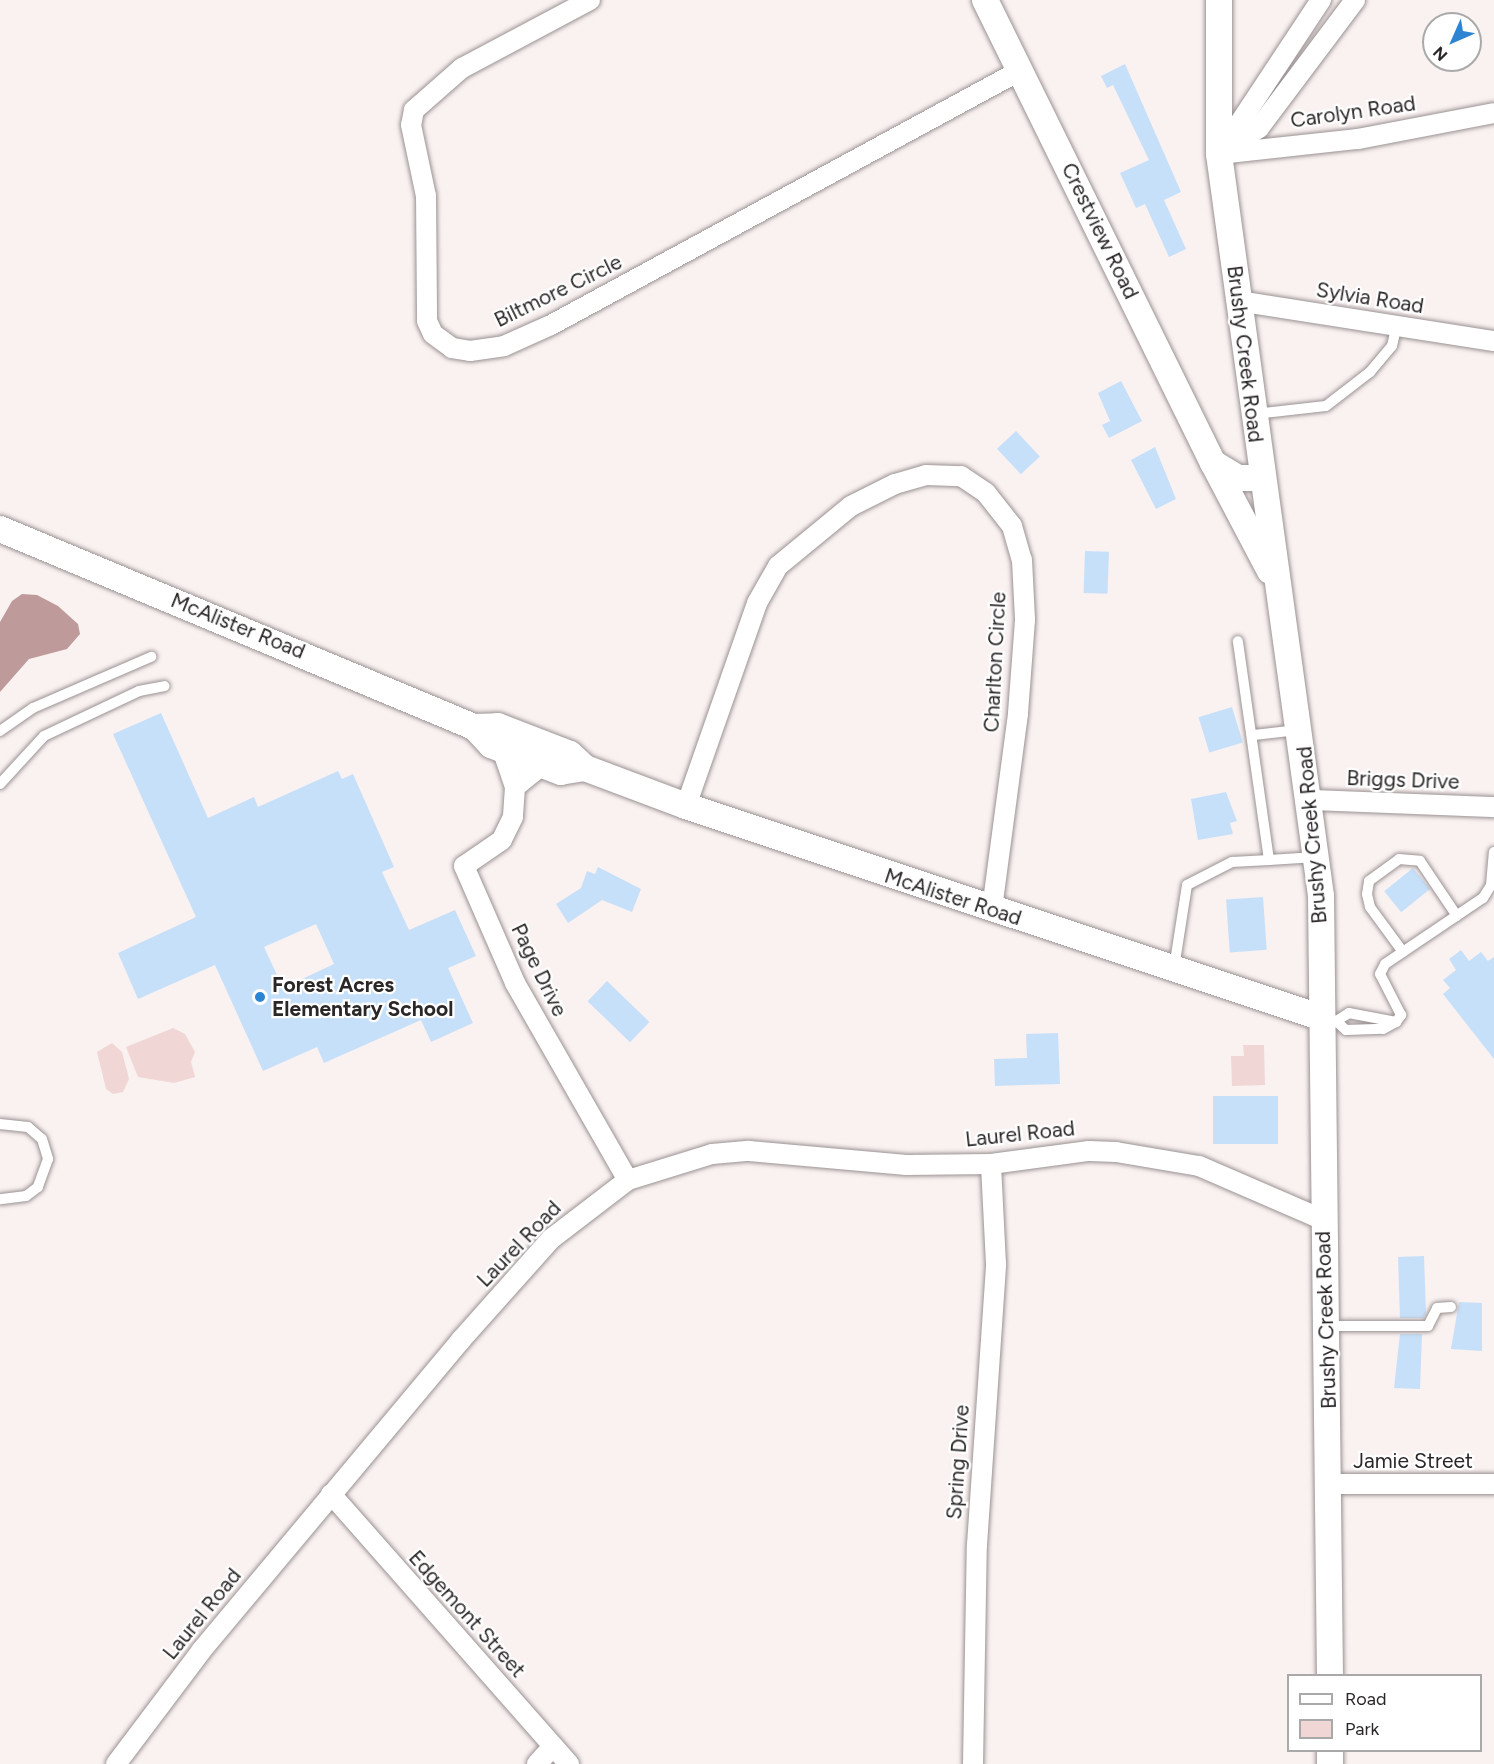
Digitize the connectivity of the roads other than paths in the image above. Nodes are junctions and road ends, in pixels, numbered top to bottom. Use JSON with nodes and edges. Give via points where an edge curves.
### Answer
{"nodes":[{"id":1,"x":590,"y":0,"type":"edge"},
{"id":2,"x":985,"y":0,"type":"edge"},
{"id":3,"x":1219,"y":0,"type":"edge"},
{"id":4,"x":1321,"y":0,"type":"edge"},
{"id":5,"x":1355,"y":0,"type":"edge"},
{"id":6,"x":1021,"y":70,"type":"junction"},
{"id":7,"x":1494,"y":113,"type":"edge"},
{"id":8,"x":1219,"y":154,"type":"junction"},
{"id":9,"x":1238,"y":301,"type":"junction"},
{"id":10,"x":1396,"y":328,"type":"junction"},
{"id":11,"x":1494,"y":341,"type":"edge"},
{"id":12,"x":1253,"y":414,"type":"junction"},
{"id":13,"x":1213,"y":463,"type":"junction"},
{"id":14,"x":1261,"y":478,"type":"junction"},
{"id":15,"x":0,"y":529,"type":"edge"},
{"id":16,"x":1276,"y":579,"type":"junction"},
{"id":17,"x":1238,"y":641,"type":"dead end"},
{"id":18,"x":151,"y":657,"type":"dead end"},
{"id":19,"x":165,"y":686,"type":"dead end"},
{"id":20,"x":474,"y":727,"type":"junction"},
{"id":21,"x":1302,"y":730,"type":"junction"},
{"id":22,"x":0,"y":731,"type":"edge"},
{"id":23,"x":1254,"y":735,"type":"junction"},
{"id":24,"x":502,"y":749,"type":"junction"},
{"id":25,"x":542,"y":765,"type":"junction"},
{"id":26,"x":585,"y":768,"type":"junction"},
{"id":27,"x":0,"y":784,"type":"edge"},
{"id":28,"x":515,"y":787,"type":"junction"},
{"id":29,"x":1310,"y":800,"type":"junction"},
{"id":30,"x":686,"y":806,"type":"junction"},
{"id":31,"x":1494,"y":807,"type":"edge"},
{"id":32,"x":1494,"y":852,"type":"edge"},
{"id":33,"x":1317,"y":857,"type":"junction"},
{"id":34,"x":1269,"y":860,"type":"junction"},
{"id":35,"x":992,"y":910,"type":"junction"},
{"id":36,"x":1457,"y":916,"type":"junction"},
{"id":37,"x":1403,"y":951,"type":"junction"},
{"id":38,"x":1174,"y":969,"type":"junction"},
{"id":39,"x":1329,"y":1020,"type":"junction"},
{"id":40,"x":1396,"y":1022,"type":"junction"},
{"id":41,"x":0,"y":1124,"type":"edge"},
{"id":42,"x":991,"y":1164,"type":"junction"},
{"id":43,"x":628,"y":1180,"type":"junction"},
{"id":44,"x":0,"y":1199,"type":"edge"},
{"id":45,"x":1324,"y":1220,"type":"junction"},
{"id":46,"x":1450,"y":1307,"type":"dead end"},
{"id":47,"x":1327,"y":1326,"type":"junction"},
{"id":48,"x":1331,"y":1484,"type":"junction"},
{"id":49,"x":1494,"y":1485,"type":"edge"},
{"id":50,"x":332,"y":1494,"type":"junction"},
{"id":51,"x":1330,"y":1674,"type":"edge"},
{"id":52,"x":553,"y":1746,"type":"junction"},
{"id":53,"x":116,"y":1764,"type":"edge"},
{"id":54,"x":537,"y":1764,"type":"edge"},
{"id":55,"x":569,"y":1764,"type":"edge"},
{"id":56,"x":973,"y":1764,"type":"edge"}],
"edges":[{"from":1,"to":6,"type":"street","name":"Biltmore Circle","via":[[462,68],[414,110],[411,125],[426,196],[427,321],[433,334],[452,348],[470,351],[504,346],[551,325]]},
{"from":2,"to":6,"type":"street","name":"Crestview Road"},
{"from":3,"to":8,"type":"street","name":"Brushy Creek Road"},
{"from":4,"to":8,"type":"street"},
{"from":5,"to":8,"type":"street","via":[[1259,128]]},
{"from":6,"to":13,"type":"street","name":"Crestview Road"},
{"from":7,"to":8,"type":"street","name":"Carolyn Road","via":[[1358,139]]},
{"from":8,"to":9,"type":"street","name":"Brushy Creek Road"},
{"from":9,"to":10,"type":"street","name":"Sylvia Road"},
{"from":9,"to":12,"type":"street","name":"Brushy Creek Road"},
{"from":10,"to":11,"type":"street","name":"Sylvia Road"},
{"from":10,"to":12,"type":"lane","via":[[1392,346],[1370,372],[1326,406]]},
{"from":12,"to":14,"type":"street","name":"Brushy Creek Road"},
{"from":13,"to":14,"type":"street","via":[[1238,478]]},
{"from":13,"to":16,"type":"street","name":"Crestview Road"},
{"from":14,"to":16,"type":"street","name":"Brushy Creek Road"},
{"from":15,"to":20,"type":"street","name":"McAlister Road"},
{"from":16,"to":21,"type":"street","name":"Brushy Creek Road"},
{"from":17,"to":23,"type":"lane"},
{"from":18,"to":22,"type":"lane","via":[[33,708]]},
{"from":19,"to":27,"type":"lane","via":[[139,691],[44,736]]},
{"from":20,"to":24,"type":"street","name":"McAlister Road"},
{"from":20,"to":26,"type":"street","name":"McAlister Road","via":[[498,726],[570,754]]},
{"from":21,"to":23,"type":"lane"},
{"from":21,"to":29,"type":"street","name":"Brushy Creek Road"},
{"from":23,"to":34,"type":"lane"},
{"from":24,"to":25,"type":"street","name":"McAlister Road"},
{"from":24,"to":28,"type":"street","name":"Page Drive"},
{"from":25,"to":26,"type":"street","name":"McAlister Road","via":[[561,772]]},
{"from":25,"to":28,"type":"street"},
{"from":26,"to":30,"type":"street","name":"McAlister Road"},
{"from":28,"to":43,"type":"street","name":"Page Drive","via":[[513,817],[502,840],[464,866],[516,983]]},
{"from":29,"to":31,"type":"street","name":"Briggs Drive"},
{"from":29,"to":33,"type":"street","name":"Brushy Creek Road"},
{"from":30,"to":35,"type":"street","name":"McAlister Road"},
{"from":30,"to":35,"type":"street","name":"Charlton Circle","via":[[757,603],[778,566],[851,506],[895,484],[926,475],[961,476],[986,493],[1012,526],[1022,560],[1025,620],[1018,714]]},
{"from":32,"to":36,"type":"lane","via":[[1491,885],[1483,898]]},
{"from":33,"to":34,"type":"lane"},
{"from":33,"to":39,"type":"street","name":"Brushy Creek Road"},
{"from":34,"to":38,"type":"lane","via":[[1232,862],[1198,875],[1187,885]]},
{"from":35,"to":38,"type":"street","name":"McAlister Road"},
{"from":36,"to":37,"type":"lane"},
{"from":36,"to":37,"type":"lane","via":[[1420,861],[1399,859],[1369,881],[1367,894],[1370,907]]},
{"from":37,"to":40,"type":"lane","via":[[1380,974],[1401,1015]]},
{"from":38,"to":39,"type":"street","name":"McAlister Road"},
{"from":39,"to":40,"type":"lane","via":[[1348,1013]]},
{"from":39,"to":40,"type":"lane","via":[[1346,1030],[1383,1029]]},
{"from":39,"to":45,"type":"street","name":"Brushy Creek Road"},
{"from":41,"to":44,"type":"lane","via":[[28,1127],[42,1139],[48,1159],[38,1187],[26,1196]]},
{"from":42,"to":43,"type":"street","name":"Laurel Road","via":[[906,1165],[748,1151],[712,1154]]},
{"from":42,"to":45,"type":"street","name":"Laurel Road","via":[[1089,1151],[1148,1155],[1199,1166]]},
{"from":42,"to":56,"type":"street","name":"Spring Drive","via":[[996,1264],[977,1545]]},
{"from":43,"to":50,"type":"street","name":"Laurel Road","via":[[551,1239]]},
{"from":45,"to":47,"type":"street","name":"Brushy Creek Road"},
{"from":46,"to":47,"type":"lane","via":[[1437,1308],[1428,1326]]},
{"from":47,"to":48,"type":"street","name":"Brushy Creek Road"},
{"from":48,"to":49,"type":"street","name":"Jamie Street"},
{"from":48,"to":51,"type":"street","name":"Brushy Creek Road"},
{"from":50,"to":52,"type":"street","name":"Edgemont Street"},
{"from":50,"to":53,"type":"street","name":"Laurel Road","via":[[201,1651]]},
{"from":52,"to":54,"type":"street"},
{"from":52,"to":55,"type":"street","name":"Edgemont Street"}]}
